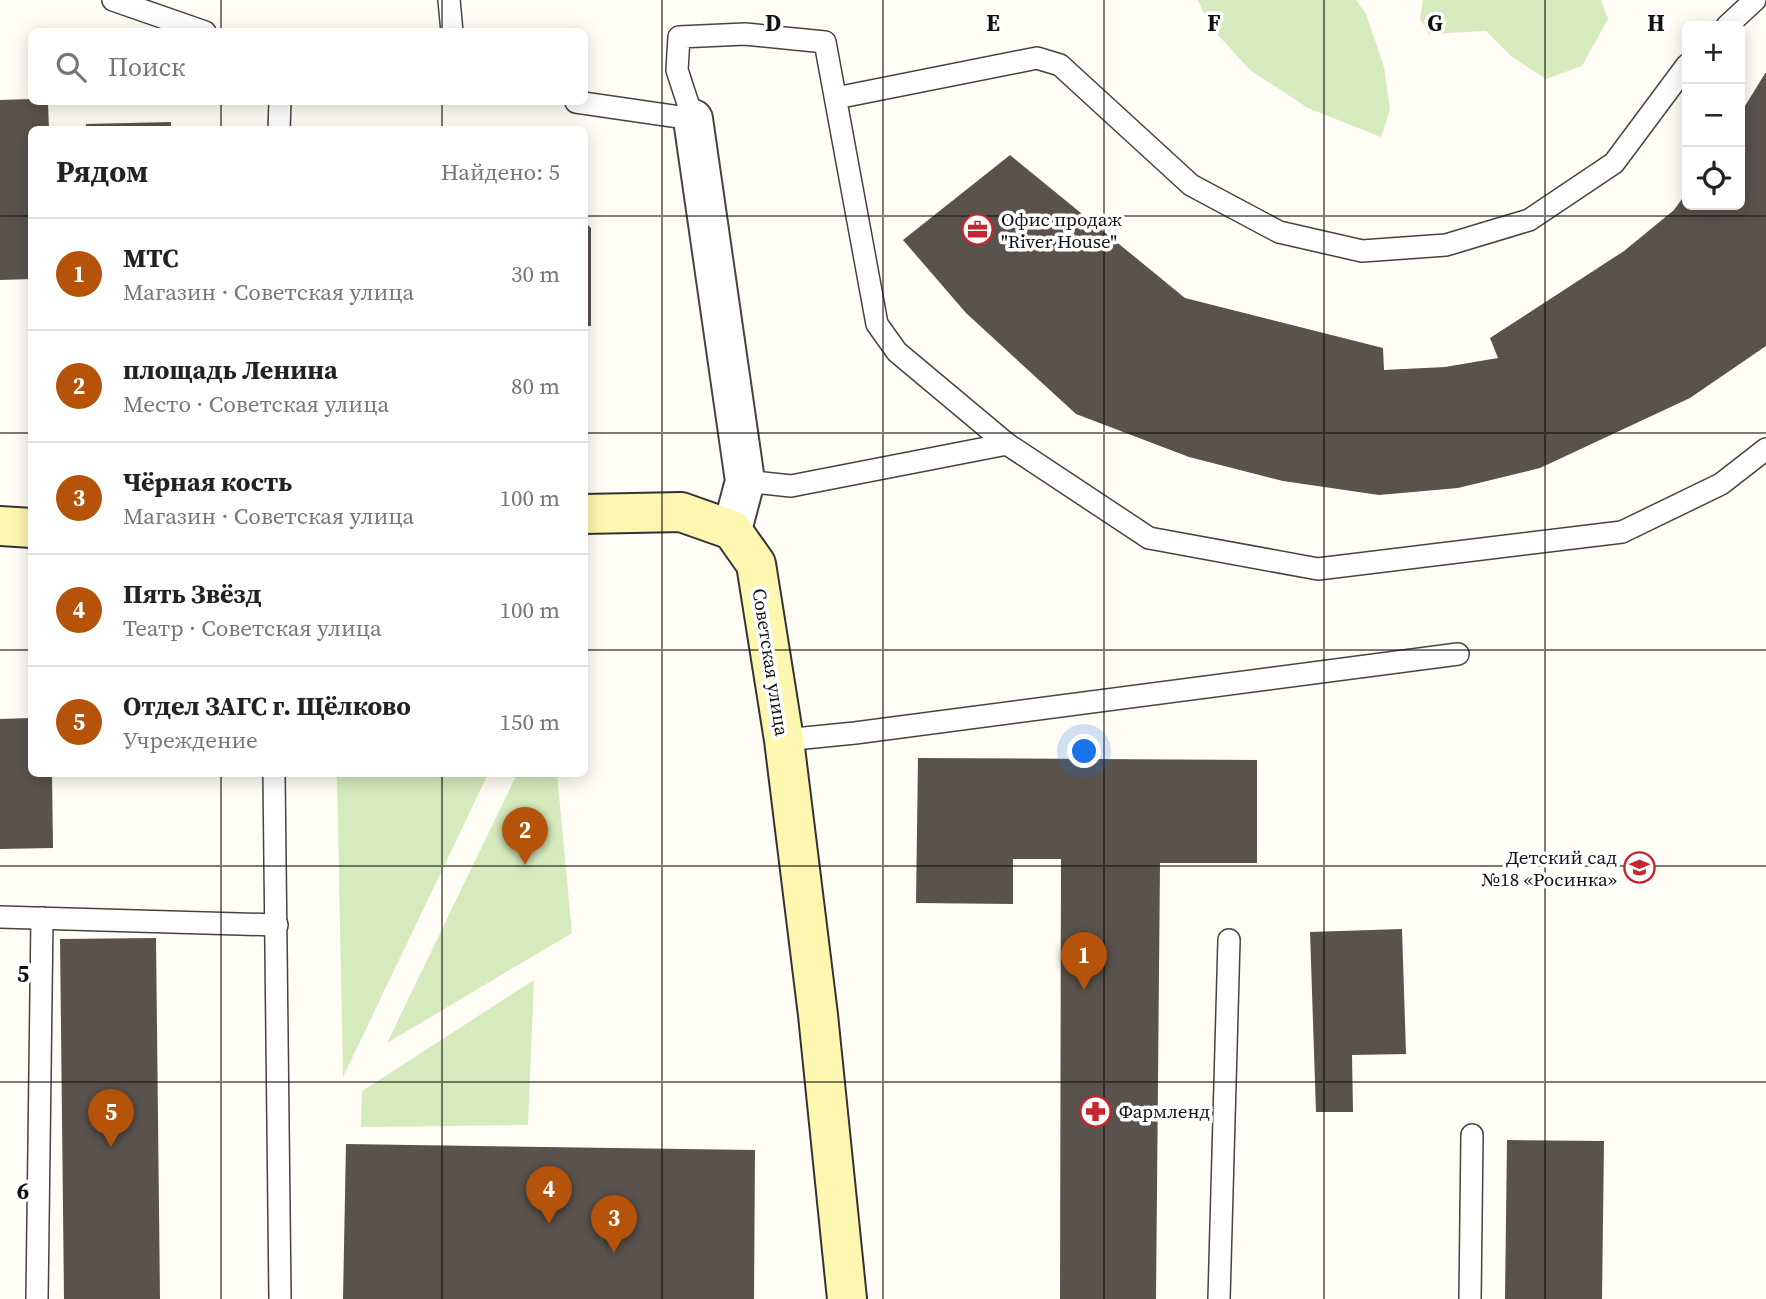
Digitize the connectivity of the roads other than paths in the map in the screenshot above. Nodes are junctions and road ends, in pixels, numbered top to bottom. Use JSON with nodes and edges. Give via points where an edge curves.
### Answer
{"nodes":[{"id":1,"x":113,"y":0,"type":"edge"},
{"id":2,"x":449,"y":0,"type":"edge"},
{"id":3,"x":1755,"y":0,"type":"edge"},
{"id":4,"x":1760,"y":0,"type":"edge"},
{"id":5,"x":1766,"y":1,"type":"edge"},
{"id":6,"x":1732,"y":21,"type":"edge"},
{"id":7,"x":194,"y":28,"type":"edge"},
{"id":8,"x":452,"y":28,"type":"edge"},
{"id":9,"x":1682,"y":72,"type":"edge"},
{"id":10,"x":836,"y":98,"type":"junction"},
{"id":11,"x":588,"y":104,"type":"edge"},
{"id":12,"x":280,"y":105,"type":"edge"},
{"id":13,"x":693,"y":120,"type":"junction"},
{"id":14,"x":279,"y":126,"type":"edge"},
{"id":15,"x":1007,"y":444,"type":"junction"},
{"id":16,"x":1766,"y":449,"type":"edge"},
{"id":17,"x":745,"y":481,"type":"junction"},
{"id":18,"x":588,"y":514,"type":"edge"},
{"id":19,"x":0,"y":526,"type":"edge"},
{"id":20,"x":28,"y":528,"type":"edge"},
{"id":21,"x":732,"y":530,"type":"junction"},
{"id":22,"x":1458,"y":654,"type":"dead end"},
{"id":23,"x":784,"y":740,"type":"junction"},
{"id":24,"x":274,"y":777,"type":"edge"},
{"id":25,"x":0,"y":917,"type":"edge"},
{"id":26,"x":42,"y":918,"type":"junction"},
{"id":27,"x":276,"y":925,"type":"junction"},
{"id":28,"x":1229,"y":940,"type":"dead end"},
{"id":29,"x":1472,"y":1135,"type":"dead end"},
{"id":30,"x":37,"y":1299,"type":"edge"},
{"id":31,"x":280,"y":1299,"type":"edge"},
{"id":32,"x":847,"y":1299,"type":"edge"},
{"id":33,"x":1219,"y":1299,"type":"edge"},
{"id":34,"x":1470,"y":1299,"type":"edge"}],
"edges":[{"from":1,"to":7,"type":"lane"},
{"from":2,"to":8,"type":"lane"},
{"from":3,"to":6,"type":"lane"},
{"from":4,"to":5,"type":"lane"},
{"from":9,"to":10,"type":"lane","via":[[1614,163],[1529,220],[1446,245],[1362,251],[1279,232],[1191,185],[1060,65],[1037,58]]},
{"from":10,"to":13,"type":"lane","via":[[825,42],[745,34],[679,37],[677,70]]},
{"from":10,"to":15,"type":"lane","via":[[877,324],[897,352]]},
{"from":11,"to":13,"type":"lane"},
{"from":12,"to":14,"type":"lane"},
{"from":13,"to":17,"type":"street"},
{"from":15,"to":16,"type":"lane","via":[[1149,538],[1318,569],[1622,532],[1721,484]]},
{"from":15,"to":17,"type":"lane","via":[[790,486]]},
{"from":17,"to":21,"type":"street"},
{"from":18,"to":21,"type":"street","via":[[681,512]]},
{"from":19,"to":20,"type":"street"},
{"from":21,"to":23,"type":"street","name":"Советская улица","via":[[757,564]]},
{"from":22,"to":23,"type":"lane"},
{"from":23,"to":32,"type":"street","name":"Советская улица"},
{"from":24,"to":27,"type":"lane"},
{"from":25,"to":26,"type":"lane"},
{"from":26,"to":27,"type":"lane"},
{"from":26,"to":30,"type":"lane"},
{"from":27,"to":31,"type":"lane"},
{"from":28,"to":33,"type":"lane"},
{"from":29,"to":34,"type":"lane"}]}
